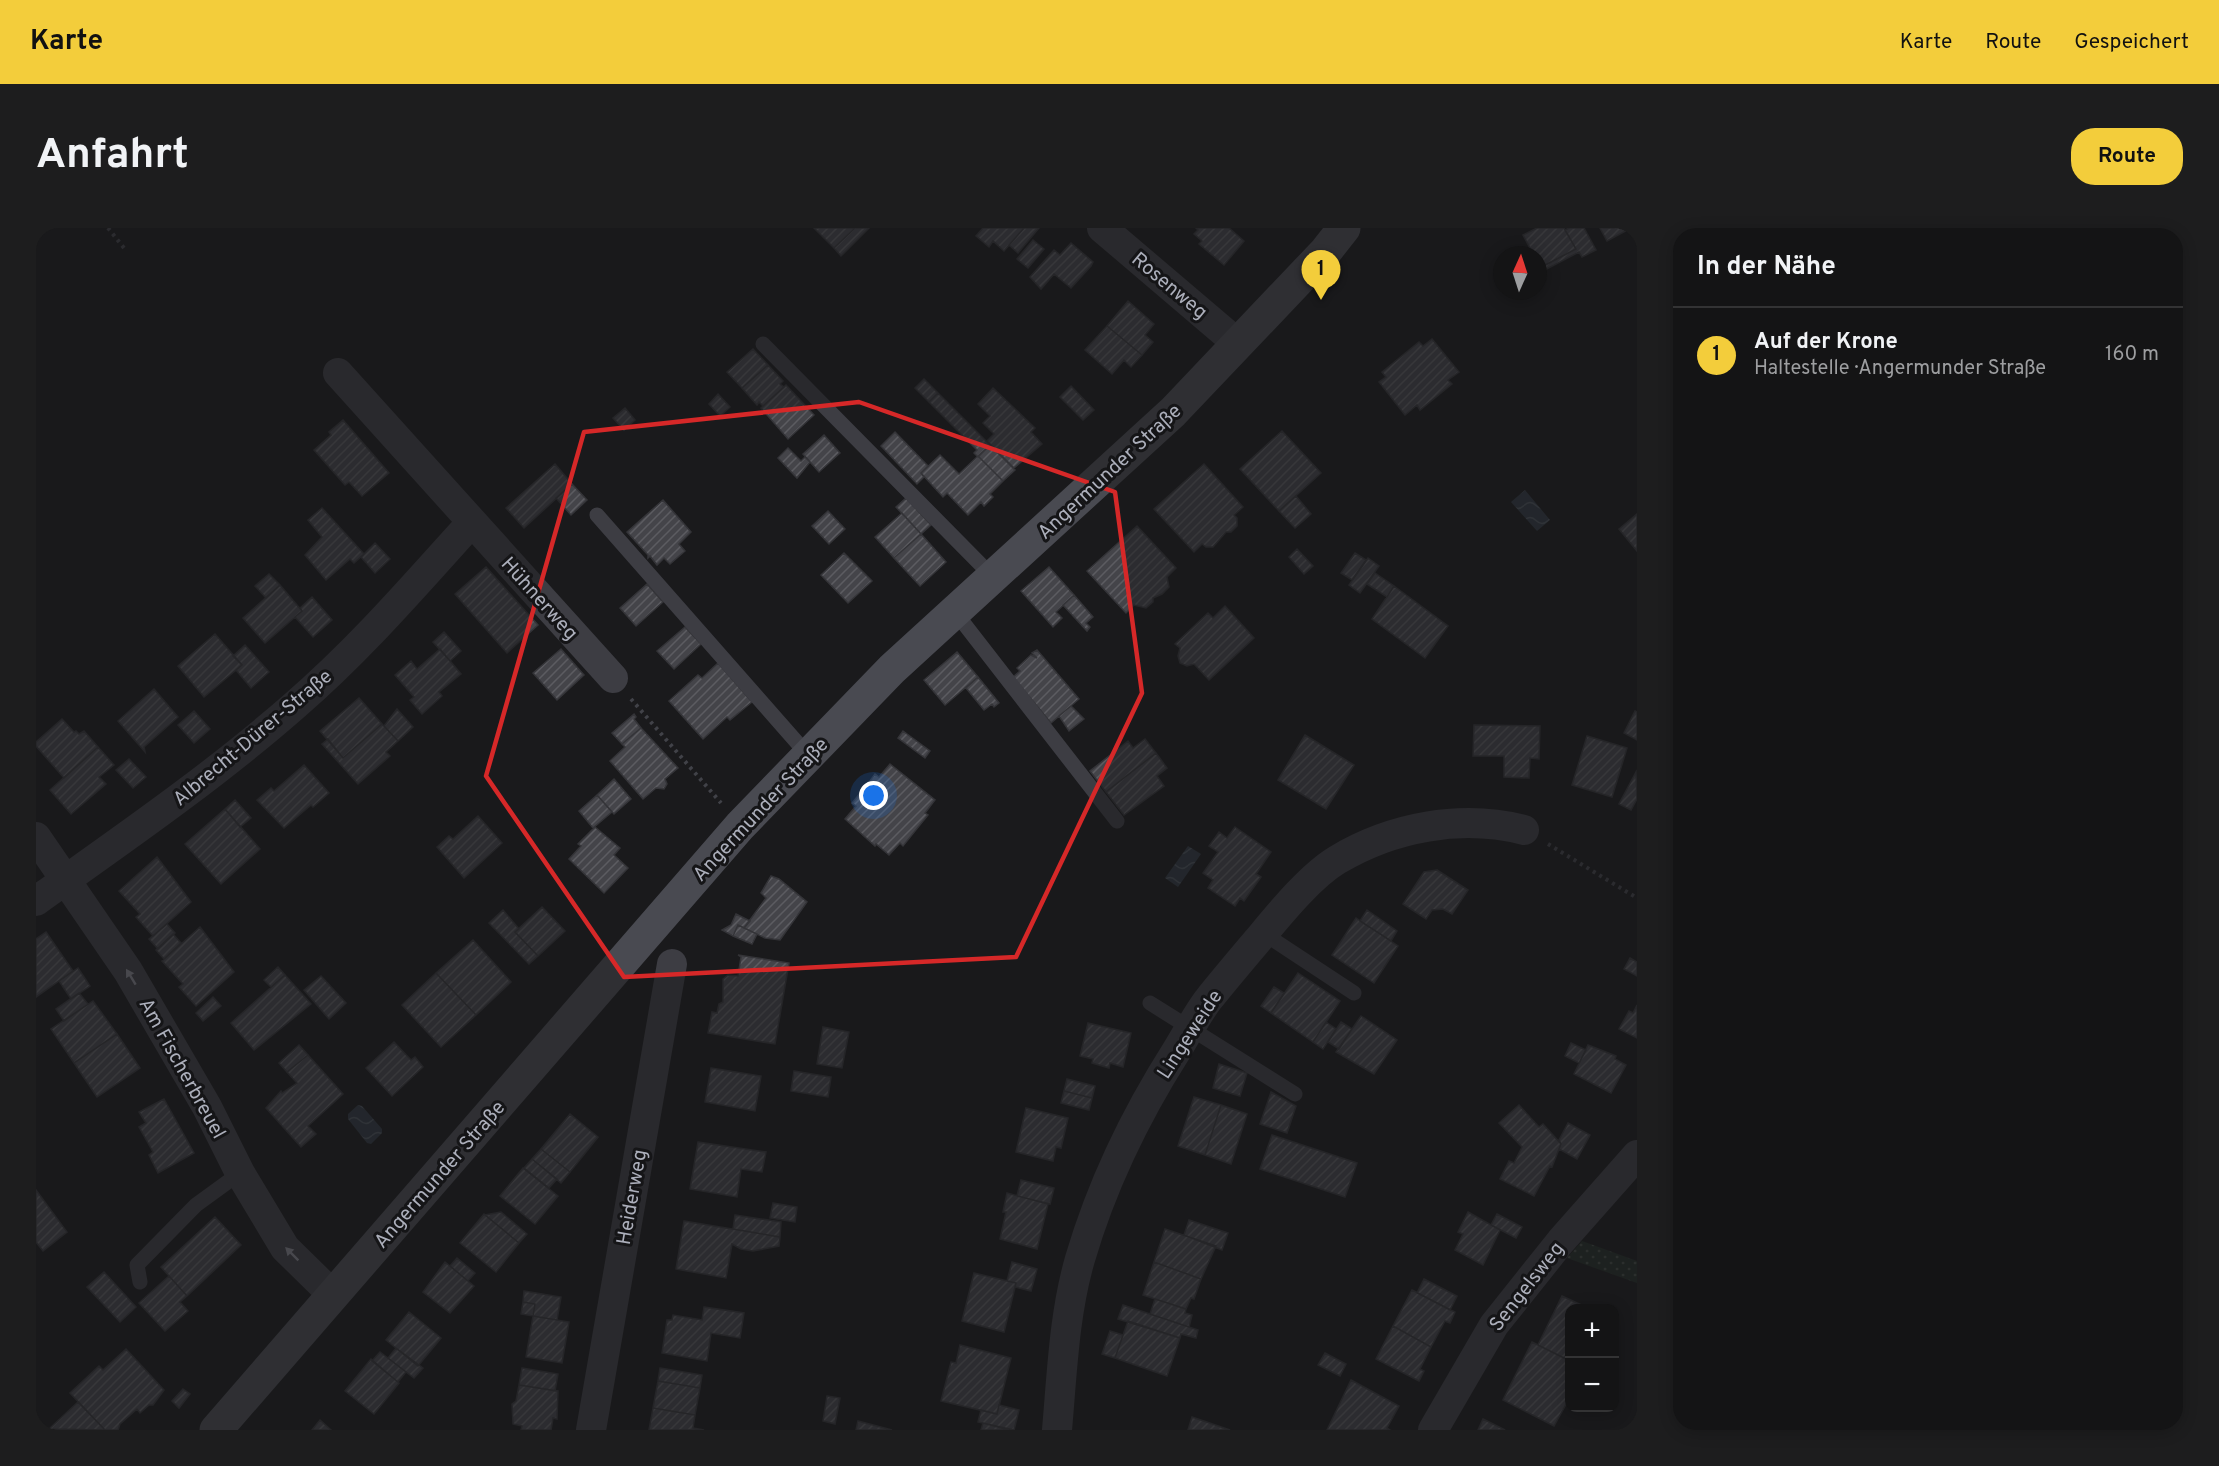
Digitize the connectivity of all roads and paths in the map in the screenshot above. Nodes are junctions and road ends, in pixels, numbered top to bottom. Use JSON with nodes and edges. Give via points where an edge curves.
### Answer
{"nodes":[{"id":1,"x":108,"y":228,"type":"edge"},
{"id":2,"x":1102,"y":228,"type":"edge"},
{"id":3,"x":1344,"y":228,"type":"edge"},
{"id":4,"x":124,"y":248,"type":"dead end"},
{"id":5,"x":1237,"y":343,"type":"junction"},
{"id":6,"x":763,"y":344,"type":"dead end"},
{"id":7,"x":338,"y":373,"type":"dead end"},
{"id":8,"x":597,"y":516,"type":"dead end"},
{"id":9,"x":471,"y":522,"type":"junction"},
{"id":10,"x":994,"y":578,"type":"junction"},
{"id":11,"x":955,"y":612,"type":"junction"},
{"id":12,"x":613,"y":678,"type":"joint"},
{"id":13,"x":808,"y":754,"type":"junction"},
{"id":14,"x":1117,"y":821,"type":"dead end"},
{"id":15,"x":740,"y":826,"type":"junction"},
{"id":16,"x":1524,"y":830,"type":"joint"},
{"id":17,"x":36,"y":837,"type":"edge"},
{"id":18,"x":65,"y":880,"type":"junction"},
{"id":19,"x":1637,"y":898,"type":"edge"},
{"id":20,"x":36,"y":901,"type":"edge"},
{"id":21,"x":1263,"y":933,"type":"junction"},
{"id":22,"x":672,"y":964,"type":"dead end"},
{"id":23,"x":1354,"y":993,"type":"dead end"},
{"id":24,"x":1150,"y":1003,"type":"dead end"},
{"id":25,"x":1191,"y":1027,"type":"junction"},
{"id":26,"x":1295,"y":1094,"type":"dead end"},
{"id":27,"x":1637,"y":1155,"type":"edge"},
{"id":28,"x":240,"y":1173,"type":"junction"},
{"id":29,"x":140,"y":1282,"type":"dead end"},
{"id":30,"x":333,"y":1295,"type":"junction"},
{"id":31,"x":216,"y":1430,"type":"edge"},
{"id":32,"x":591,"y":1430,"type":"edge"},
{"id":33,"x":1057,"y":1430,"type":"edge"},
{"id":34,"x":1432,"y":1430,"type":"edge"}],
"edges":[{"from":1,"to":4,"type":"path"},
{"from":2,"to":5,"type":"street","name":"Rosenweg"},
{"from":3,"to":5,"type":"main road","name":"Angermunder Straße"},
{"from":5,"to":10,"type":"main road","name":"Angermunder Straße","via":[[1173,412]]},
{"from":6,"to":10,"type":"lane"},
{"from":7,"to":9,"type":"street","name":"Hühnerweg"},
{"from":8,"to":13,"type":"lane"},
{"from":9,"to":12,"type":"street","name":"Hühnerweg"},
{"from":9,"to":18,"type":"street","name":"Albrecht-Dürer-Straße","via":[[372,633],[294,707],[163,810]]},
{"from":10,"to":11,"type":"main road","name":"Angermunder Straße"},
{"from":11,"to":13,"type":"main road","name":"Angermunder Straße"},
{"from":11,"to":14,"type":"lane"},
{"from":12,"to":15,"type":"path"},
{"from":13,"to":15,"type":"main road","name":"Angermunder Straße"},
{"from":15,"to":30,"type":"main road","name":"Angermunder Straße"},
{"from":16,"to":19,"type":"path"},
{"from":16,"to":21,"type":"street","name":"Lingeweide","via":[[1474,821],[1398,834],[1366,844],[1334,861]]},
{"from":17,"to":18,"type":"street","name":"Am Fischerbreuel"},
{"from":18,"to":20,"type":"street","name":"Albrecht-Dürer-Straße"},
{"from":28,"to":18,"type":"street","name":"Am Fischerbreuel","one_way":true,"via":[[207,1107],[128,971]]},
{"from":21,"to":23,"type":"lane"},
{"from":21,"to":25,"type":"street","name":"Lingeweide"},
{"from":22,"to":32,"type":"street","name":"Heiderweg"},
{"from":24,"to":25,"type":"lane"},
{"from":25,"to":26,"type":"lane"},
{"from":25,"to":33,"type":"street","name":"Lingeweide","via":[[1148,1096],[1110,1172],[1080,1261],[1064,1348]]},
{"from":27,"to":34,"type":"street","name":"Sengelsweg","via":[[1494,1325]]},
{"from":28,"to":29,"type":"lane","via":[[196,1205],[137,1265]]},
{"from":30,"to":28,"type":"street","name":"Am Fischerbreuel","one_way":true,"via":[[285,1248]]},
{"from":30,"to":31,"type":"main road","name":"Angermunder Straße"}]}
